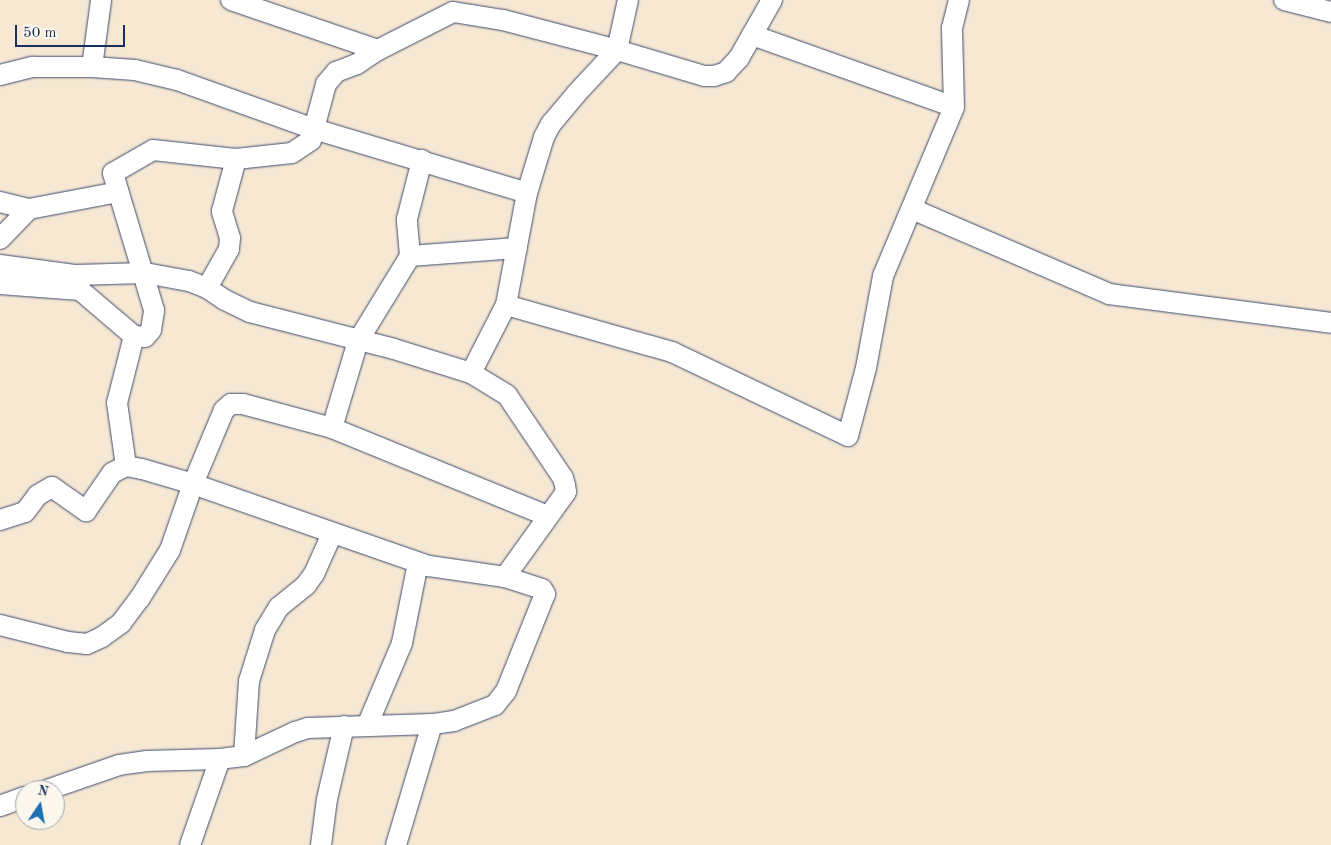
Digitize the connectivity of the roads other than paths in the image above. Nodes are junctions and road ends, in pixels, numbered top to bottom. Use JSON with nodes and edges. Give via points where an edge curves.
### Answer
{"nodes":[{"id":1,"x":101,"y":0,"type":"edge"},
{"id":2,"x":231,"y":0,"type":"edge"},
{"id":3,"x":628,"y":0,"type":"edge"},
{"id":4,"x":772,"y":0,"type":"edge"},
{"id":5,"x":959,"y":0,"type":"edge"},
{"id":6,"x":1284,"y":0,"type":"edge"},
{"id":7,"x":450,"y":6,"type":"edge"},
{"id":8,"x":1331,"y":12,"type":"edge"},
{"id":9,"x":752,"y":35,"type":"junction"},
{"id":10,"x":378,"y":50,"type":"junction"},
{"id":11,"x":617,"y":50,"type":"junction"},
{"id":12,"x":92,"y":67,"type":"junction"},
{"id":13,"x":0,"y":75,"type":"edge"},
{"id":14,"x":954,"y":107,"type":"junction"},
{"id":15,"x":314,"y":129,"type":"junction"},
{"id":16,"x":236,"y":159,"type":"junction"},
{"id":17,"x":422,"y":160,"type":"junction"},
{"id":18,"x":118,"y":192,"type":"junction"},
{"id":19,"x":527,"y":193,"type":"junction"},
{"id":20,"x":0,"y":202,"type":"edge"},
{"id":21,"x":29,"y":209,"type":"junction"},
{"id":22,"x":912,"y":209,"type":"junction"},
{"id":23,"x":0,"y":238,"type":"edge"},
{"id":24,"x":517,"y":248,"type":"junction"},
{"id":25,"x":410,"y":256,"type":"junction"},
{"id":26,"x":0,"y":265,"type":"edge"},
{"id":27,"x":145,"y":273,"type":"junction"},
{"id":28,"x":78,"y":282,"type":"junction"},
{"id":29,"x":0,"y":284,"type":"edge"},
{"id":30,"x":207,"y":288,"type":"junction"},
{"id":31,"x":506,"y":305,"type":"junction"},
{"id":32,"x":1331,"y":323,"type":"edge"},
{"id":33,"x":134,"y":336,"type":"junction"},
{"id":34,"x":358,"y":341,"type":"junction"},
{"id":35,"x":471,"y":373,"type":"junction"},
{"id":36,"x":332,"y":428,"type":"junction"},
{"id":37,"x":126,"y":466,"type":"junction"},
{"id":38,"x":193,"y":484,"type":"junction"},
{"id":39,"x":548,"y":516,"type":"junction"},
{"id":40,"x":0,"y":520,"type":"edge"},
{"id":41,"x":332,"y":534,"type":"junction"},
{"id":42,"x":418,"y":563,"type":"junction"},
{"id":43,"x":505,"y":577,"type":"junction"},
{"id":44,"x":0,"y":625,"type":"edge"},
{"id":45,"x":432,"y":724,"type":"junction"},
{"id":46,"x":344,"y":726,"type":"junction"},
{"id":47,"x":368,"y":726,"type":"junction"},
{"id":48,"x":244,"y":756,"type":"junction"},
{"id":49,"x":220,"y":760,"type":"junction"},
{"id":50,"x":65,"y":784,"type":"edge"},
{"id":51,"x":15,"y":801,"type":"edge"},
{"id":52,"x":0,"y":806,"type":"edge"},
{"id":53,"x":190,"y":845,"type":"edge"},
{"id":54,"x":321,"y":845,"type":"edge"},
{"id":55,"x":396,"y":845,"type":"edge"}],
"edges":[{"from":1,"to":12,"type":"street"},
{"from":2,"to":10,"type":"street"},
{"from":3,"to":11,"type":"street"},
{"from":4,"to":9,"type":"street"},
{"from":5,"to":14,"type":"street","via":[[952,28]]},
{"from":6,"to":8,"type":"street"},
{"from":7,"to":10,"type":"street"},
{"from":7,"to":11,"type":"street"},
{"from":9,"to":11,"type":"street","via":[[739,58],[726,72],[714,76],[704,76]]},
{"from":9,"to":14,"type":"street"},
{"from":10,"to":15,"type":"street","via":[[329,78]]},
{"from":11,"to":19,"type":"street","via":[[551,124]]},
{"from":12,"to":13,"type":"street","via":[[33,67]]},
{"from":12,"to":15,"type":"street","via":[[135,70],[177,80]]},
{"from":14,"to":22,"type":"street"},
{"from":15,"to":16,"type":"street","via":[[309,142],[292,153]]},
{"from":15,"to":17,"type":"street"},
{"from":16,"to":18,"type":"street","via":[[153,150],[113,174]]},
{"from":16,"to":30,"type":"street","via":[[222,211],[230,238],[229,249]]},
{"from":17,"to":19,"type":"street"},
{"from":17,"to":25,"type":"street","via":[[407,219]]},
{"from":18,"to":21,"type":"street"},
{"from":18,"to":27,"type":"street"},
{"from":19,"to":24,"type":"street"},
{"from":20,"to":21,"type":"street"},
{"from":21,"to":23,"type":"street"},
{"from":22,"to":31,"type":"street","via":[[883,276],[866,368],[848,436],[672,352]]},
{"from":22,"to":32,"type":"street","via":[[1108,294]]},
{"from":24,"to":25,"type":"street"},
{"from":24,"to":31,"type":"street"},
{"from":25,"to":34,"type":"street"},
{"from":26,"to":28,"type":"street"},
{"from":27,"to":28,"type":"street"},
{"from":27,"to":30,"type":"street","via":[[189,281]]},
{"from":27,"to":33,"type":"street","via":[[154,310],[151,330],[144,337]]},
{"from":28,"to":29,"type":"street"},
{"from":28,"to":33,"type":"street"},
{"from":30,"to":34,"type":"street","via":[[250,312]]},
{"from":31,"to":35,"type":"street"},
{"from":33,"to":37,"type":"street","via":[[118,403]]},
{"from":34,"to":35,"type":"street"},
{"from":34,"to":36,"type":"street"},
{"from":35,"to":39,"type":"street","via":[[507,396],[563,478],[566,492]]},
{"from":36,"to":38,"type":"street","via":[[243,404],[231,404],[224,410]]},
{"from":36,"to":39,"type":"street"},
{"from":37,"to":38,"type":"street"},
{"from":37,"to":40,"type":"street","via":[[112,473],[86,511],[52,487],[38,495],[25,512]]},
{"from":38,"to":41,"type":"street"},
{"from":38,"to":44,"type":"street","via":[[170,550],[121,623],[102,638],[87,644],[68,642]]},
{"from":39,"to":43,"type":"street"},
{"from":41,"to":42,"type":"street"},
{"from":41,"to":48,"type":"street","via":[[314,574],[306,585],[279,607],[265,630],[247,690]]},
{"from":42,"to":43,"type":"street"},
{"from":42,"to":47,"type":"street","via":[[402,642]]},
{"from":43,"to":45,"type":"street","via":[[542,589],[545,594],[506,691],[495,705],[454,721]]},
{"from":45,"to":47,"type":"street"},
{"from":45,"to":55,"type":"street"},
{"from":46,"to":47,"type":"street"},
{"from":46,"to":48,"type":"street","via":[[318,726],[295,732]]},
{"from":46,"to":54,"type":"street","via":[[327,799]]},
{"from":48,"to":49,"type":"street"},
{"from":49,"to":50,"type":"street","via":[[147,761],[119,765]]},
{"from":49,"to":53,"type":"street"},
{"from":51,"to":52,"type":"street"}]}
